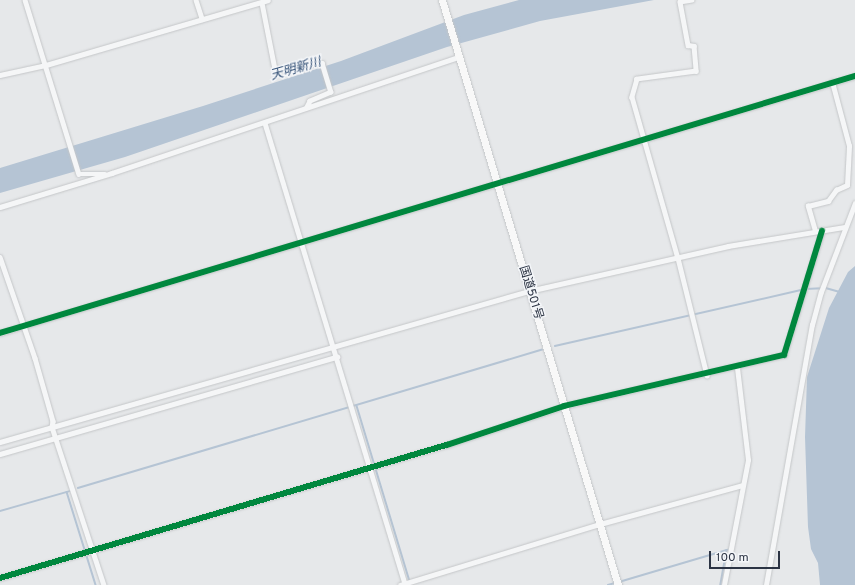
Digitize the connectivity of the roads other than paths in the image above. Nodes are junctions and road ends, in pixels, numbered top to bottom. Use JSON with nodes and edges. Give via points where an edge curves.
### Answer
{"nodes":[{"id":1,"x":25,"y":0,"type":"edge"},
{"id":2,"x":196,"y":0,"type":"edge"},
{"id":3,"x":268,"y":0,"type":"edge"},
{"id":4,"x":442,"y":0,"type":"edge"},
{"id":5,"x":692,"y":0,"type":"edge"},
{"id":6,"x":262,"y":3,"type":"junction"},
{"id":7,"x":202,"y":19,"type":"junction"},
{"id":8,"x":459,"y":55,"type":"junction"},
{"id":9,"x":46,"y":65,"type":"junction"},
{"id":10,"x":0,"y":75,"type":"edge"},
{"id":11,"x":855,"y":76,"type":"edge"},
{"id":12,"x":832,"y":82,"type":"junction"},
{"id":13,"x":307,"y":108,"type":"junction"},
{"id":14,"x":265,"y":123,"type":"junction"},
{"id":15,"x":644,"y":139,"type":"junction"},
{"id":16,"x":112,"y":173,"type":"junction"},
{"id":17,"x":497,"y":184,"type":"junction"},
{"id":18,"x":855,"y":203,"type":"edge"},
{"id":19,"x":0,"y":208,"type":"edge"},
{"id":20,"x":844,"y":227,"type":"junction"},
{"id":21,"x":822,"y":231,"type":"junction"},
{"id":22,"x":815,"y":232,"type":"junction"},
{"id":23,"x":301,"y":243,"type":"junction"},
{"id":24,"x":0,"y":257,"type":"edge"},
{"id":25,"x":678,"y":258,"type":"junction"},
{"id":26,"x":529,"y":291,"type":"junction"},
{"id":27,"x":22,"y":325,"type":"junction"},
{"id":28,"x":0,"y":333,"type":"edge"},
{"id":29,"x":332,"y":347,"type":"junction"},
{"id":30,"x":337,"y":357,"type":"junction"},
{"id":31,"x":737,"y":368,"type":"junction"},
{"id":32,"x":707,"y":375,"type":"junction"},
{"id":33,"x":564,"y":406,"type":"junction"},
{"id":34,"x":52,"y":427,"type":"junction"},
{"id":35,"x":57,"y":438,"type":"junction"},
{"id":36,"x":0,"y":442,"type":"edge"},
{"id":37,"x":0,"y":454,"type":"edge"},
{"id":38,"x":370,"y":467,"type":"junction"},
{"id":39,"x":743,"y":485,"type":"junction"},
{"id":40,"x":600,"y":524,"type":"junction"},
{"id":41,"x":93,"y":550,"type":"junction"},
{"id":42,"x":0,"y":578,"type":"edge"},
{"id":43,"x":104,"y":585,"type":"edge"},
{"id":44,"x":403,"y":585,"type":"edge"},
{"id":45,"x":618,"y":585,"type":"edge"},
{"id":46,"x":724,"y":585,"type":"edge"},
{"id":47,"x":766,"y":585,"type":"edge"}],
"edges":[{"from":1,"to":9,"type":"street"},
{"from":2,"to":7,"type":"street"},
{"from":3,"to":6,"type":"street"},
{"from":4,"to":8,"type":"highway","name":"国道501号"},
{"from":5,"to":15,"type":"street","via":[[680,2],[688,45],[694,46],[696,71],[637,79],[632,97]]},
{"from":6,"to":7,"type":"street"},
{"from":6,"to":13,"type":"street","via":[[275,68],[304,68],[322,63],[331,92],[310,101]]},
{"from":7,"to":9,"type":"street"},
{"from":8,"to":13,"type":"street"},
{"from":8,"to":17,"type":"highway","name":"国道501号"},
{"from":9,"to":10,"type":"street"},
{"from":9,"to":16,"type":"street","via":[[79,174]]},
{"from":11,"to":12,"type":"street"},
{"from":12,"to":15,"type":"street"},
{"from":12,"to":22,"type":"street","via":[[849,146],[847,185],[836,190],[828,201],[808,206]]},
{"from":13,"to":14,"type":"street"},
{"from":14,"to":16,"type":"street"},
{"from":14,"to":23,"type":"street"},
{"from":15,"to":17,"type":"street"},
{"from":15,"to":25,"type":"street"},
{"from":16,"to":19,"type":"street"},
{"from":17,"to":23,"type":"street"},
{"from":17,"to":26,"type":"highway","name":"国道501号"},
{"from":18,"to":20,"type":"street"},
{"from":20,"to":21,"type":"street"},
{"from":20,"to":47,"type":"street","via":[[821,292],[805,354]]},
{"from":21,"to":22,"type":"street"},
{"from":21,"to":31,"type":"street","via":[[784,355]]},
{"from":22,"to":25,"type":"street"},
{"from":23,"to":27,"type":"street"},
{"from":23,"to":29,"type":"street"},
{"from":24,"to":27,"type":"street"},
{"from":25,"to":26,"type":"street"},
{"from":25,"to":32,"type":"street"},
{"from":26,"to":29,"type":"street"},
{"from":26,"to":33,"type":"highway","name":"国道501号"},
{"from":27,"to":28,"type":"street"},
{"from":27,"to":34,"type":"street","via":[[53,421]]},
{"from":29,"to":30,"type":"street"},
{"from":29,"to":34,"type":"street"},
{"from":30,"to":35,"type":"street"},
{"from":30,"to":38,"type":"street"},
{"from":31,"to":32,"type":"street"},
{"from":31,"to":39,"type":"street","via":[[748,460]]},
{"from":32,"to":33,"type":"street"},
{"from":33,"to":38,"type":"street","via":[[447,445]]},
{"from":33,"to":40,"type":"highway","name":"国道501号"},
{"from":34,"to":35,"type":"street"},
{"from":34,"to":36,"type":"street"},
{"from":35,"to":37,"type":"street"},
{"from":35,"to":41,"type":"street"},
{"from":38,"to":41,"type":"street"},
{"from":38,"to":44,"type":"street"},
{"from":39,"to":40,"type":"street"},
{"from":39,"to":46,"type":"street"},
{"from":40,"to":44,"type":"street"},
{"from":40,"to":45,"type":"highway","name":"国道501号"},
{"from":41,"to":42,"type":"street"},
{"from":41,"to":43,"type":"street"}]}
